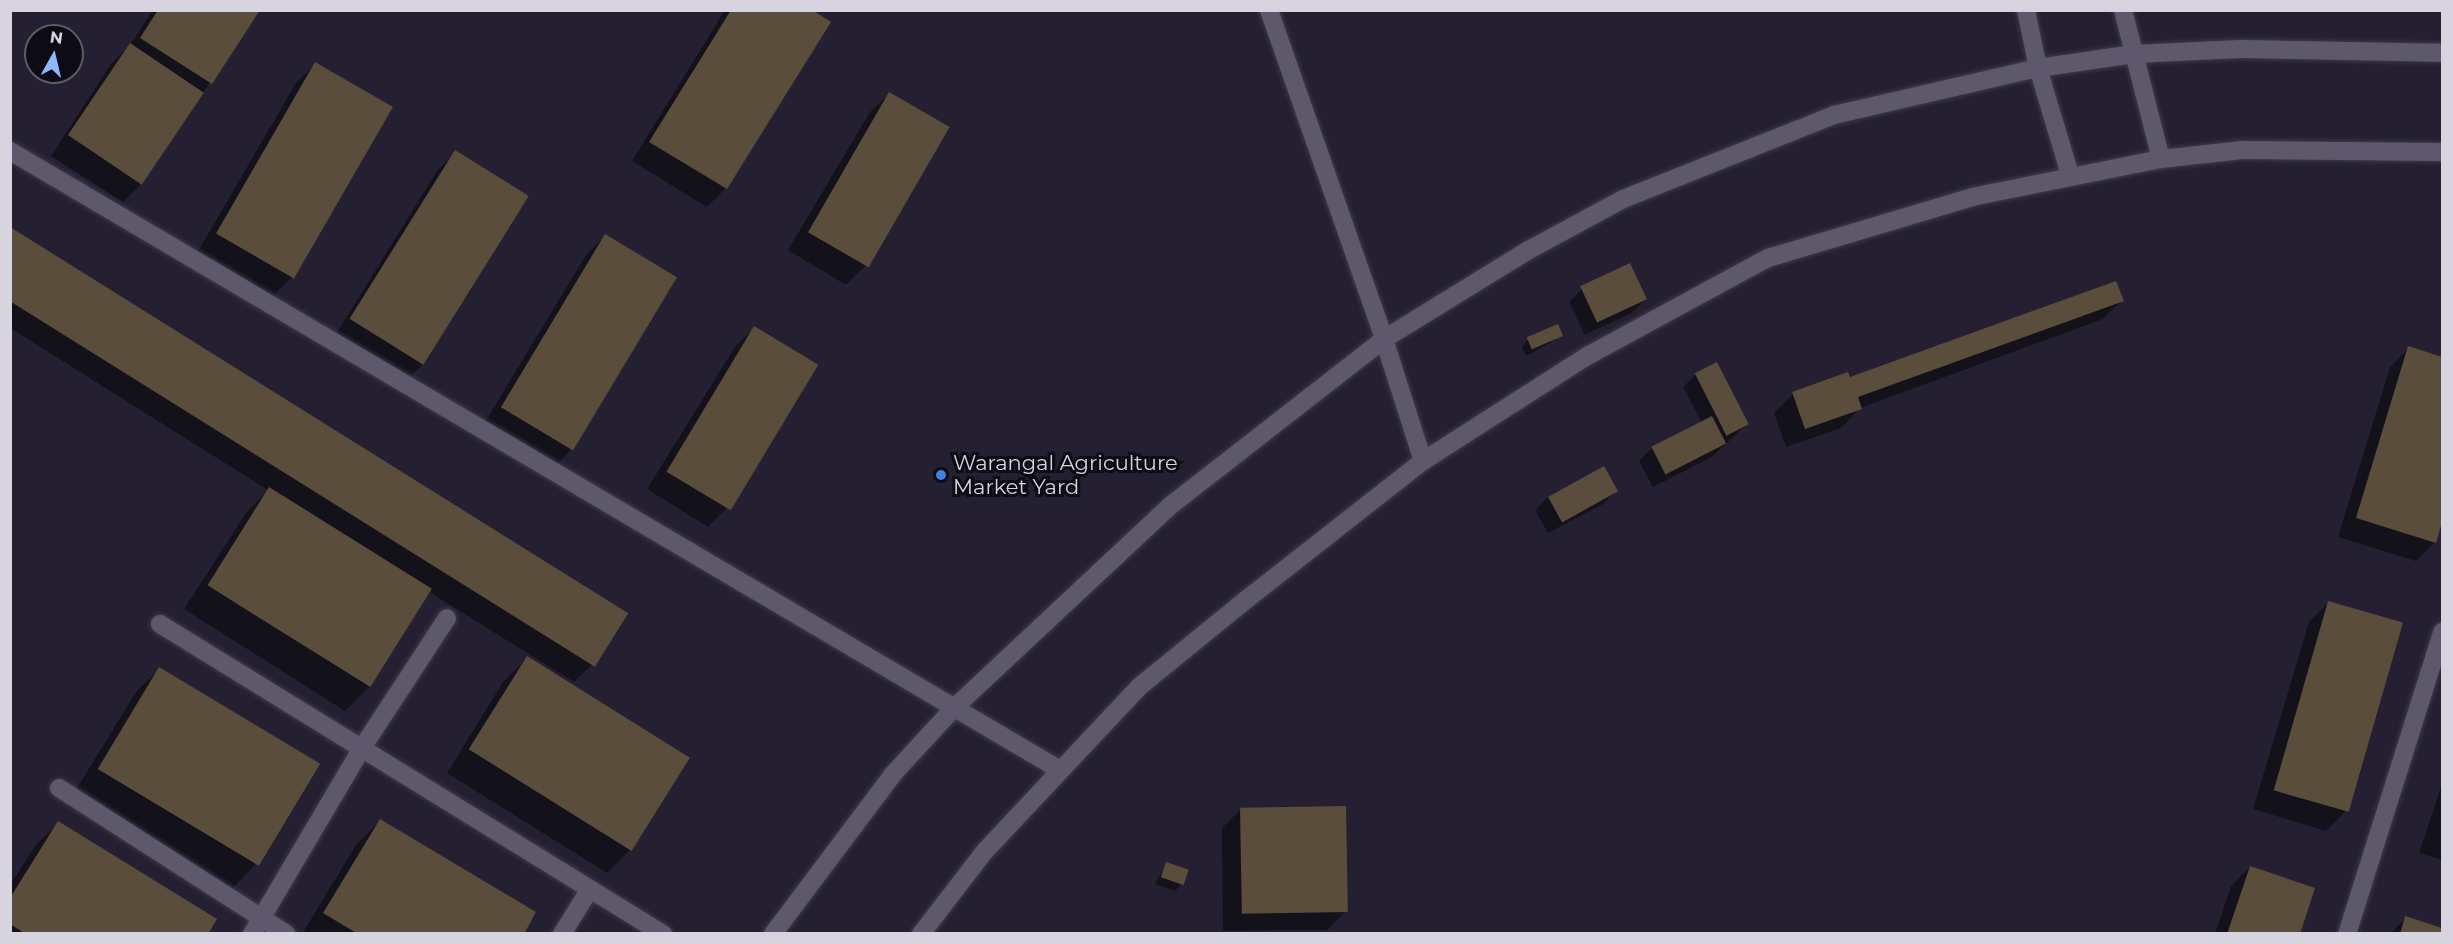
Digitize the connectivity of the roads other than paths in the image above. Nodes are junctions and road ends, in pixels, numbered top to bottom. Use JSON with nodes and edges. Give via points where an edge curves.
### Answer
{"nodes":[{"id":1,"x":1269,"y":10,"type":"edge"},
{"id":2,"x":2026,"y":10,"type":"edge"},
{"id":3,"x":2123,"y":10,"type":"edge"},
{"id":4,"x":2442,"y":53,"type":"edge"},
{"id":5,"x":2134,"y":54,"type":"junction"},
{"id":6,"x":2038,"y":68,"type":"junction"},
{"id":7,"x":10,"y":151,"type":"edge"},
{"id":8,"x":2442,"y":152,"type":"edge"},
{"id":9,"x":2161,"y":159,"type":"junction"},
{"id":10,"x":2070,"y":175,"type":"junction"},
{"id":11,"x":1384,"y":339,"type":"junction"},
{"id":12,"x":1423,"y":461,"type":"junction"},
{"id":13,"x":447,"y":618,"type":"dead end"},
{"id":14,"x":160,"y":624,"type":"dead end"},
{"id":15,"x":2442,"y":632,"type":"edge"},
{"id":16,"x":954,"y":708,"type":"junction"},
{"id":17,"x":362,"y":748,"type":"junction"},
{"id":18,"x":1060,"y":770,"type":"junction"},
{"id":19,"x":60,"y":788,"type":"dead end"},
{"id":20,"x":590,"y":889,"type":"junction"},
{"id":21,"x":256,"y":926,"type":"edge"},
{"id":22,"x":285,"y":933,"type":"edge"},
{"id":23,"x":562,"y":933,"type":"edge"},
{"id":24,"x":663,"y":933,"type":"edge"},
{"id":25,"x":773,"y":933,"type":"edge"},
{"id":26,"x":921,"y":933,"type":"edge"},
{"id":27,"x":2347,"y":933,"type":"edge"}],
"edges":[{"from":1,"to":11,"type":"lane"},
{"from":2,"to":6,"type":"lane"},
{"from":3,"to":5,"type":"lane"},
{"from":4,"to":5,"type":"lane","via":[[2240,49]]},
{"from":5,"to":6,"type":"lane"},
{"from":5,"to":9,"type":"lane"},
{"from":6,"to":10,"type":"lane"},
{"from":6,"to":11,"type":"lane","via":[[1834,115],[1623,199],[1527,251]]},
{"from":7,"to":16,"type":"lane"},
{"from":8,"to":9,"type":"lane","via":[[2243,150]]},
{"from":9,"to":10,"type":"lane"},
{"from":10,"to":12,"type":"lane","via":[[1972,197],[1768,258],[1588,355]]},
{"from":11,"to":12,"type":"lane"},
{"from":11,"to":16,"type":"lane","via":[[1171,505]]},
{"from":12,"to":18,"type":"lane","via":[[1140,686]]},
{"from":13,"to":17,"type":"lane"},
{"from":14,"to":17,"type":"lane"},
{"from":15,"to":27,"type":"lane"},
{"from":16,"to":18,"type":"lane"},
{"from":16,"to":25,"type":"lane","via":[[892,774]]},
{"from":17,"to":20,"type":"lane"},
{"from":17,"to":21,"type":"lane"},
{"from":18,"to":26,"type":"lane","via":[[985,851]]},
{"from":19,"to":21,"type":"lane"},
{"from":20,"to":23,"type":"lane"},
{"from":20,"to":24,"type":"lane"},
{"from":21,"to":22,"type":"lane"}]}
